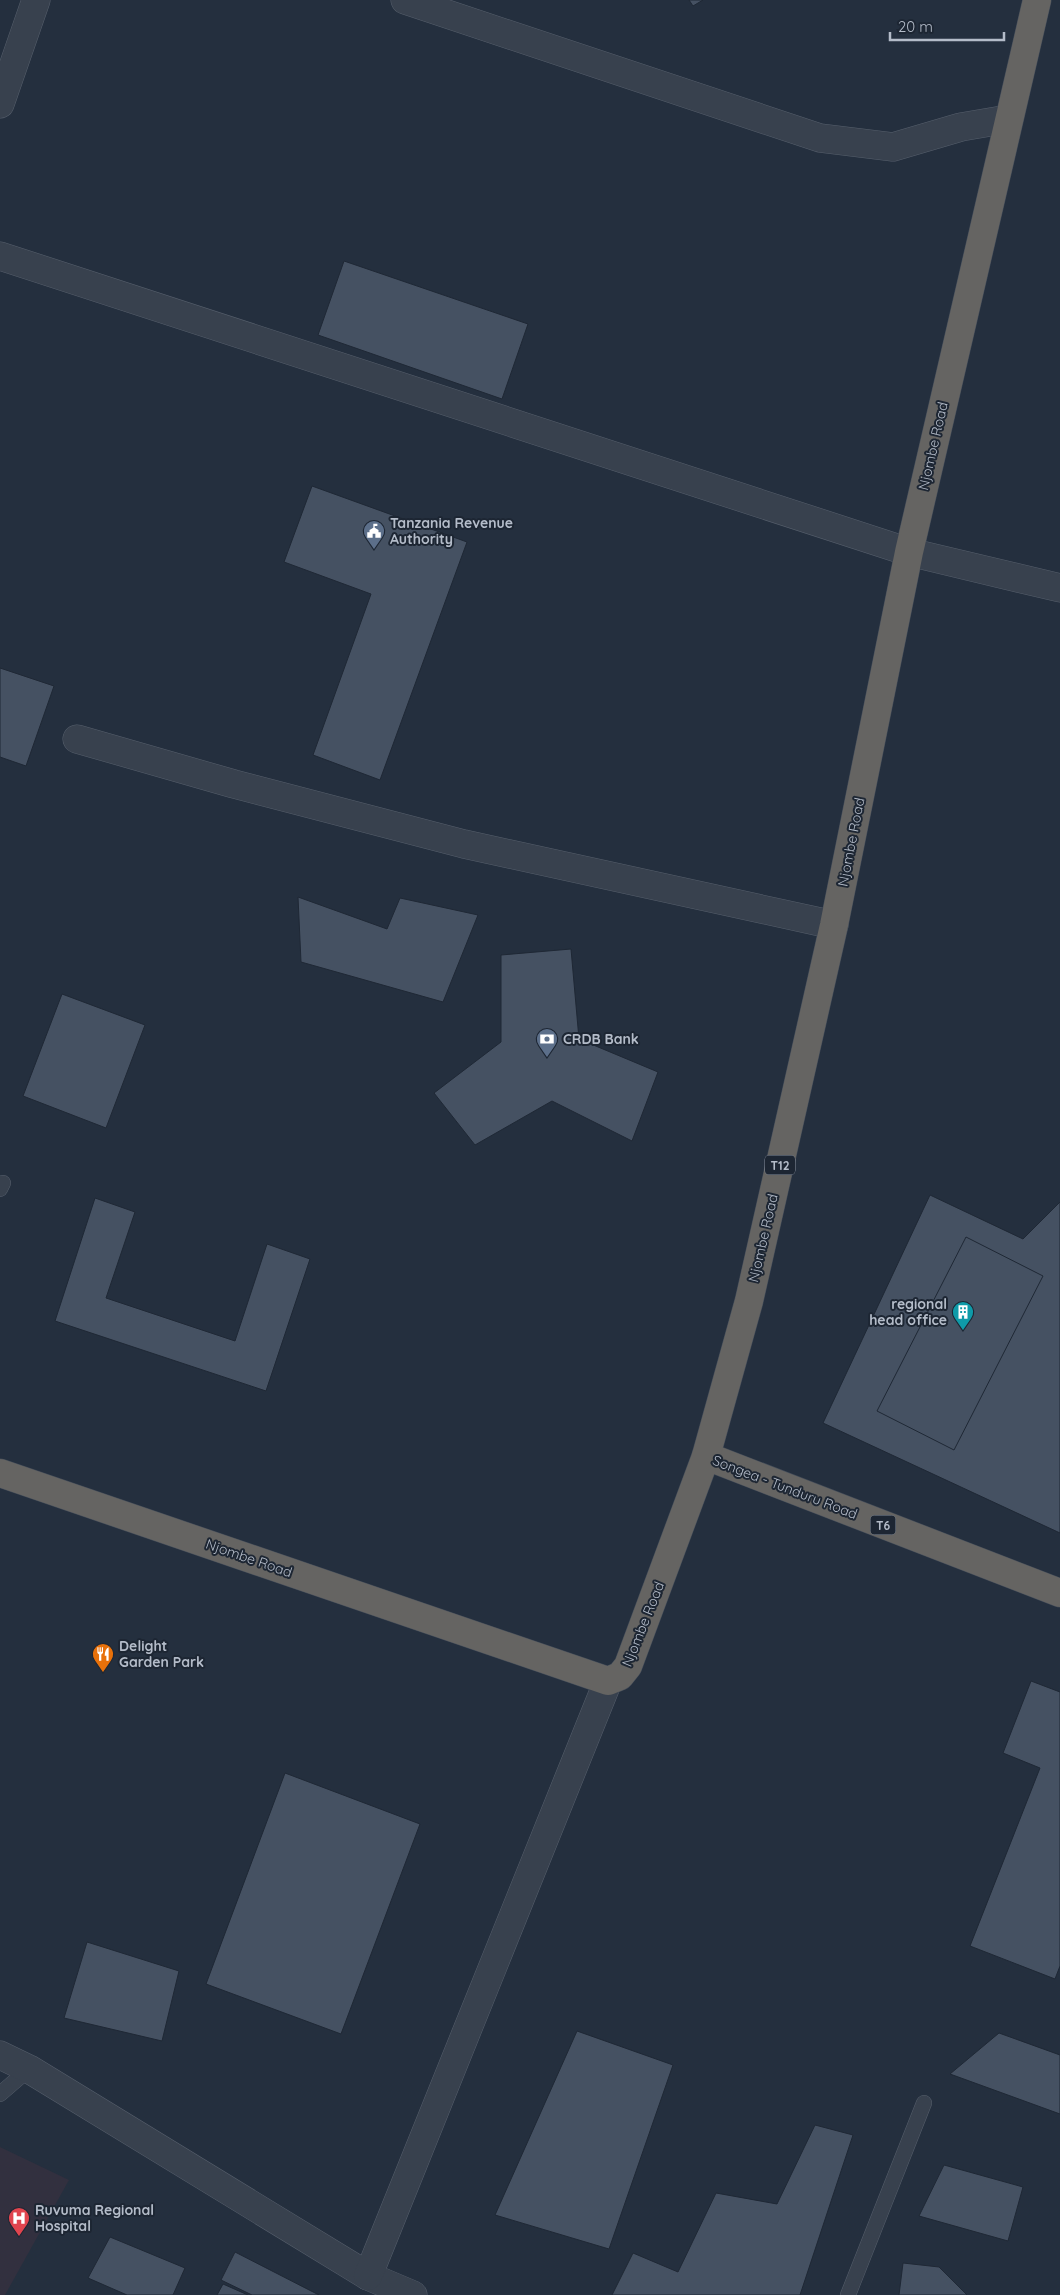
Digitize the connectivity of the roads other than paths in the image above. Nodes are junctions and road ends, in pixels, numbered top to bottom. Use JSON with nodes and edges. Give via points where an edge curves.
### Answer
{"nodes":[{"id":1,"x":36,"y":0,"type":"edge"},
{"id":2,"x":405,"y":0,"type":"edge"},
{"id":3,"x":1037,"y":0,"type":"edge"},
{"id":4,"x":0,"y":104,"type":"edge"},
{"id":5,"x":1008,"y":119,"type":"junction"},
{"id":6,"x":0,"y":256,"type":"edge"},
{"id":7,"x":909,"y":552,"type":"junction"},
{"id":8,"x":1060,"y":588,"type":"edge"},
{"id":9,"x":77,"y":739,"type":"dead end"},
{"id":10,"x":834,"y":925,"type":"junction"},
{"id":11,"x":706,"y":1456,"type":"junction"},
{"id":12,"x":0,"y":1473,"type":"edge"},
{"id":13,"x":1060,"y":1593,"type":"edge"},
{"id":14,"x":608,"y":1681,"type":"junction"},
{"id":15,"x":0,"y":2055,"type":"edge"},
{"id":16,"x":28,"y":2069,"type":"junction"},
{"id":17,"x":0,"y":2094,"type":"edge"},
{"id":18,"x":924,"y":2103,"type":"dead end"},
{"id":19,"x":368,"y":2276,"type":"junction"},
{"id":20,"x":413,"y":2295,"type":"edge"},
{"id":21,"x":848,"y":2295,"type":"edge"}],
"edges":[{"from":1,"to":4,"type":"street"},
{"from":2,"to":5,"type":"street","via":[[820,138],[893,146],[961,127]]},
{"from":3,"to":5,"type":"highway","name":"Njombe Road","number":"T12"},
{"from":5,"to":7,"type":"highway","name":"Njombe Road","number":"T12"},
{"from":6,"to":7,"type":"street"},
{"from":7,"to":8,"type":"street"},
{"from":7,"to":10,"type":"highway","name":"Njombe Road","number":"T12"},
{"from":9,"to":10,"type":"street","via":[[464,844]]},
{"from":10,"to":11,"type":"highway","name":"Njombe Road","number":"T12","via":[[749,1300]]},
{"from":11,"to":13,"type":"highway","name":"Songea - Tunduru Road","number":"T6"},
{"from":11,"to":14,"type":"highway","name":"Njombe Road","number":"T12","via":[[628,1666],[620,1676]]},
{"from":12,"to":14,"type":"highway","name":"Njombe Road"},
{"from":14,"to":19,"type":"street"},
{"from":15,"to":16,"type":"street"},
{"from":16,"to":17,"type":"lane"},
{"from":16,"to":19,"type":"street"},
{"from":18,"to":21,"type":"lane"},
{"from":19,"to":20,"type":"street"}]}
